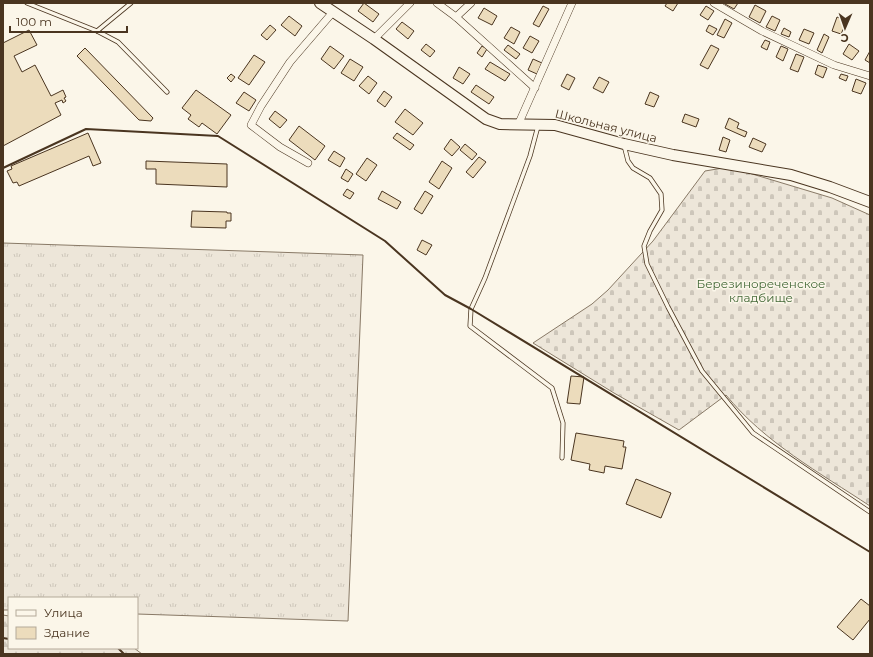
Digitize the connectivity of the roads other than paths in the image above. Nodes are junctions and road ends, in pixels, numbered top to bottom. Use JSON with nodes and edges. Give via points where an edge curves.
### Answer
{"nodes":[{"id":1,"x":27,"y":3,"type":"edge"},
{"id":2,"x":131,"y":3,"type":"edge"},
{"id":3,"x":320,"y":3,"type":"edge"},
{"id":4,"x":410,"y":3,"type":"edge"},
{"id":5,"x":437,"y":3,"type":"edge"},
{"id":6,"x":471,"y":3,"type":"edge"},
{"id":7,"x":572,"y":3,"type":"edge"},
{"id":8,"x":714,"y":3,"type":"edge"},
{"id":9,"x":333,"y":12,"type":"junction"},
{"id":10,"x":456,"y":17,"type":"junction"},
{"id":11,"x":97,"y":31,"type":"junction"},
{"id":12,"x":374,"y":39,"type":"junction"},
{"id":13,"x":870,"y":76,"type":"edge"},
{"id":14,"x":535,"y":88,"type":"junction"},
{"id":15,"x":167,"y":92,"type":"dead end"},
{"id":16,"x":518,"y":125,"type":"junction"},
{"id":17,"x":538,"y":125,"type":"junction"},
{"id":18,"x":624,"y":144,"type":"junction"},
{"id":19,"x":308,"y":163,"type":"dead end"},
{"id":20,"x":870,"y":202,"type":"edge"},
{"id":21,"x":562,"y":458,"type":"dead end"},
{"id":22,"x":870,"y":512,"type":"edge"}],
"edges":[{"from":1,"to":11,"type":"lane"},
{"from":2,"to":11,"type":"lane"},
{"from":3,"to":9,"type":"street","name":"Школьная улица"},
{"from":4,"to":12,"type":"street"},
{"from":5,"to":10,"type":"street"},
{"from":6,"to":10,"type":"street"},
{"from":7,"to":14,"type":"street"},
{"from":8,"to":13,"type":"street","via":[[762,31],[834,65]]},
{"from":9,"to":12,"type":"street","name":"Школьная улица"},
{"from":9,"to":19,"type":"street","via":[[290,62],[251,125],[280,147]]},
{"from":10,"to":14,"type":"street"},
{"from":11,"to":15,"type":"lane","via":[[118,42]]},
{"from":12,"to":16,"type":"street","name":"Школьная улица","via":[[486,119],[500,124]]},
{"from":14,"to":16,"type":"street"},
{"from":16,"to":17,"type":"street","name":"Школьная улица"},
{"from":17,"to":18,"type":"street","name":"Школьная улица","via":[[554,125]]},
{"from":17,"to":21,"type":"lane","via":[[530,156],[472,309],[470,326],[552,388],[563,423]]},
{"from":18,"to":20,"type":"street","name":"Школьная улица","via":[[791,175]]},
{"from":18,"to":22,"type":"lane","via":[[628,161],[633,168],[650,178],[661,194],[662,210],[644,246],[647,264],[702,371],[753,433]]}]}
